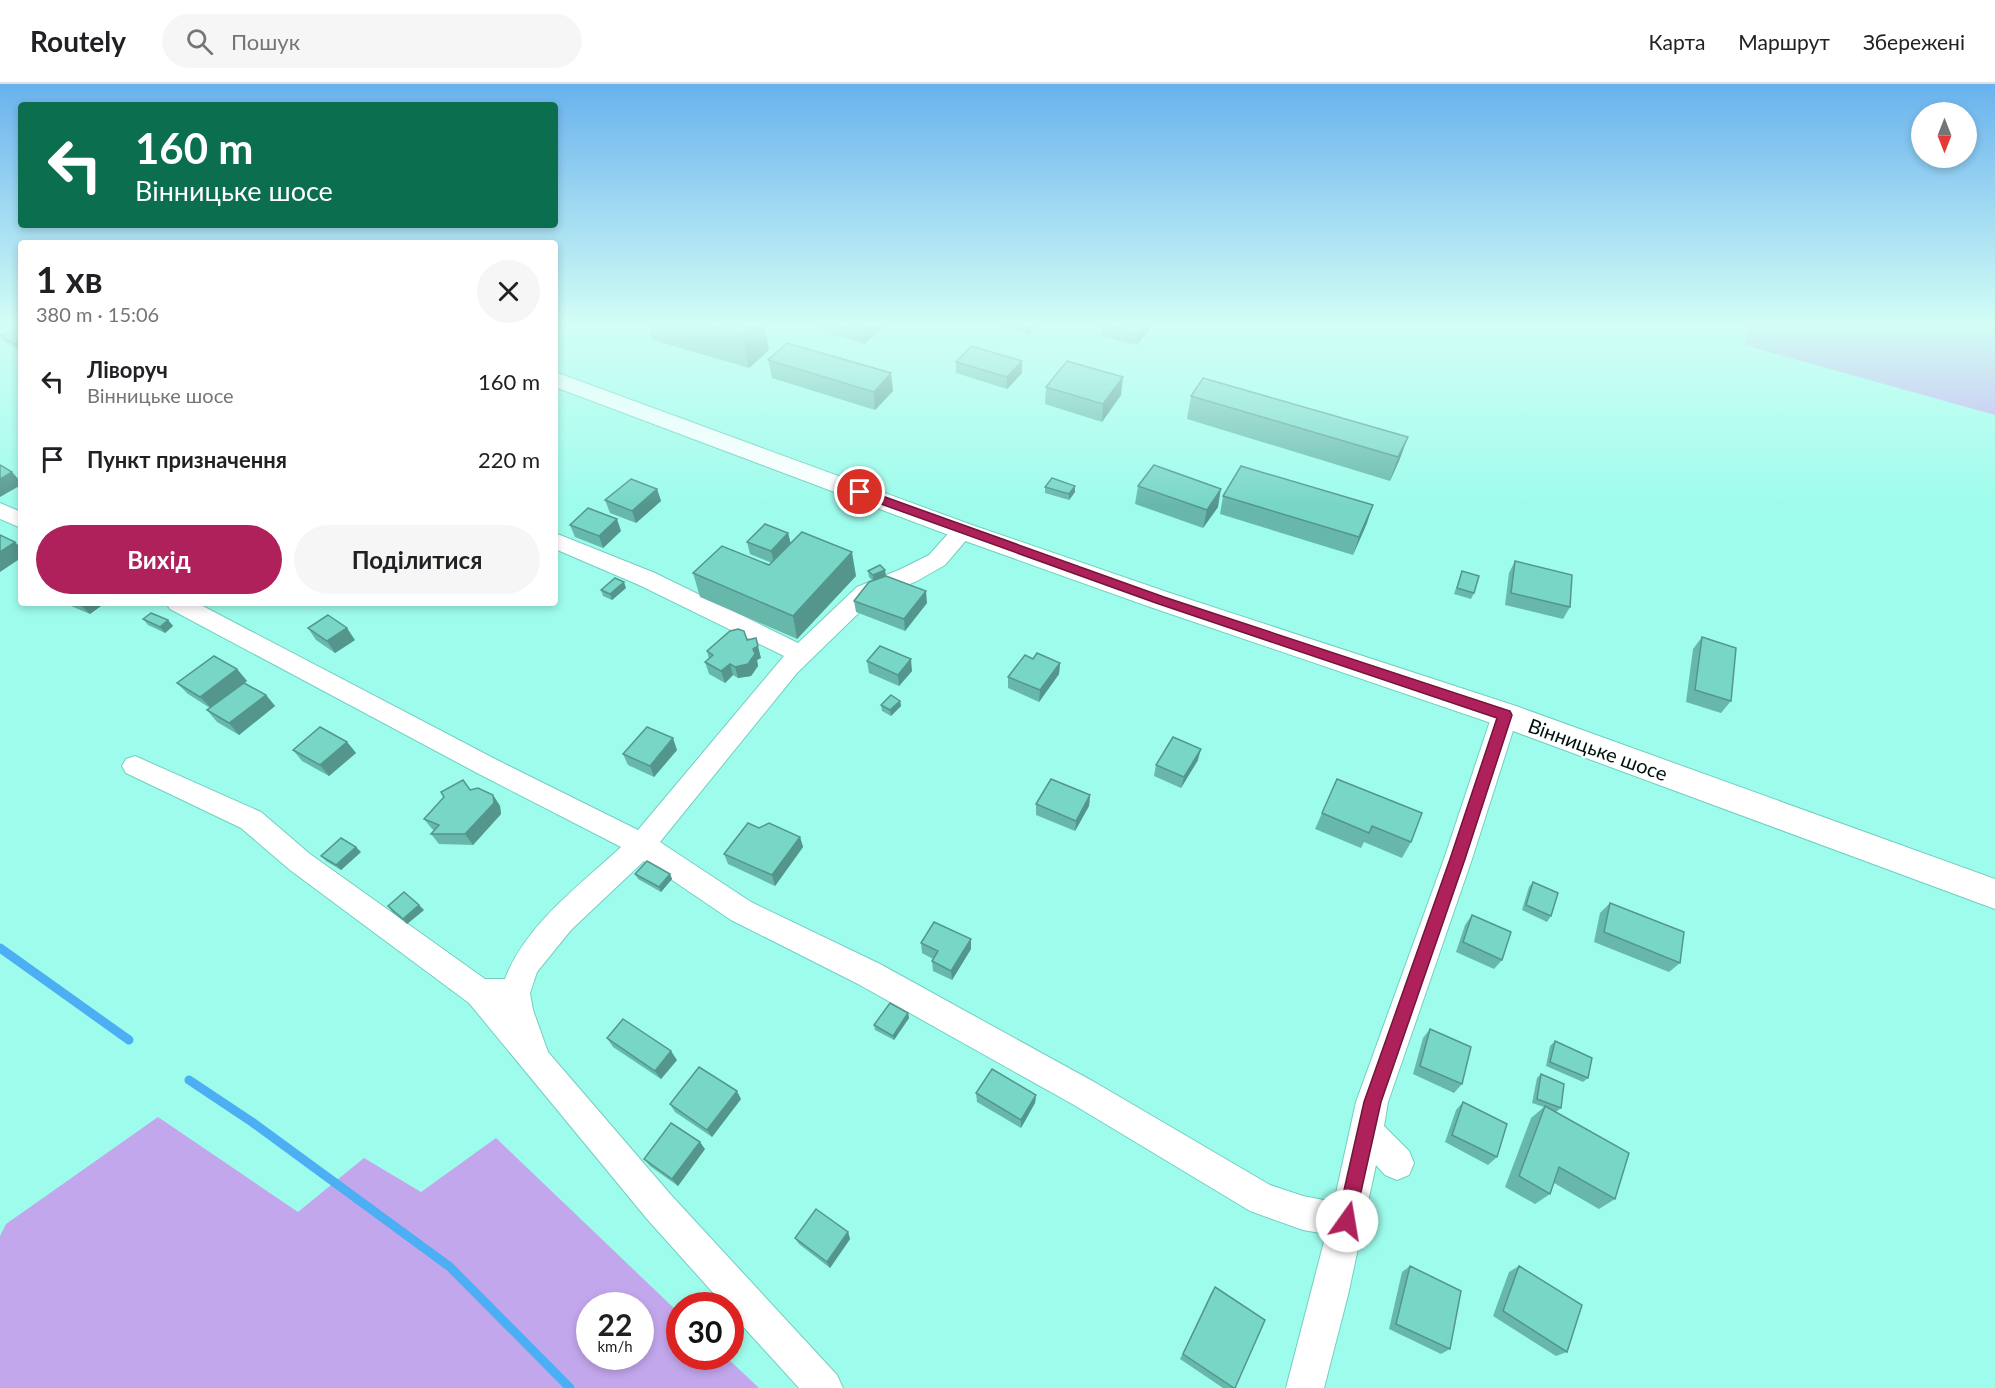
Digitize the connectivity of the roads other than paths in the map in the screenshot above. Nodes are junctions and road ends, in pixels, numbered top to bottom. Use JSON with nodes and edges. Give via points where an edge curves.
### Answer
{"nodes":[{"id":1,"x":571,"y":385,"type":"edge"},
{"id":2,"x":0,"y":510,"type":"edge"},
{"id":3,"x":18,"y":519,"type":"edge"},
{"id":4,"x":963,"y":531,"type":"junction"},
{"id":5,"x":558,"y":541,"type":"edge"},
{"id":6,"x":184,"y":606,"type":"edge"},
{"id":7,"x":800,"y":654,"type":"junction"},
{"id":8,"x":1505,"y":715,"type":"junction"},
{"id":9,"x":135,"y":766,"type":"dead end"},
{"id":10,"x":642,"y":845,"type":"junction"},
{"id":11,"x":1995,"y":894,"type":"edge"},
{"id":12,"x":480,"y":993,"type":"junction"},
{"id":13,"x":515,"y":993,"type":"junction"},
{"id":14,"x":535,"y":1061,"type":"junction"},
{"id":15,"x":1347,"y":1221,"type":"junction"},
{"id":16,"x":824,"y":1388,"type":"edge"},
{"id":17,"x":1305,"y":1388,"type":"edge"}],
"edges":[{"from":1,"to":4,"type":"main road","name":"Вінницьке шосе"},
{"from":2,"to":3,"type":"street"},
{"from":4,"to":7,"type":"street","via":[[937,560],[865,593]]},
{"from":4,"to":8,"type":"main road","name":"Вінницьке шосе"},
{"from":5,"to":7,"type":"street","via":[[647,579]]},
{"from":6,"to":10,"type":"street"},
{"from":7,"to":10,"type":"street"},
{"from":8,"to":11,"type":"main road","name":"Вінницьке шосе"},
{"from":8,"to":15,"type":"street","via":[[1372,1102]]},
{"from":9,"to":12,"type":"street","via":[[251,820],[300,862]]},
{"from":10,"to":13,"type":"street","via":[[561,921],[525,965]]},
{"from":10,"to":15,"type":"street","via":[[741,911],[869,974],[1085,1094],[1262,1199],[1303,1214]]},
{"from":12,"to":13,"type":"street"},
{"from":12,"to":14,"type":"street"},
{"from":13,"to":14,"type":"street"},
{"from":14,"to":16,"type":"street","via":[[659,1207]]},
{"from":15,"to":17,"type":"street"}]}
